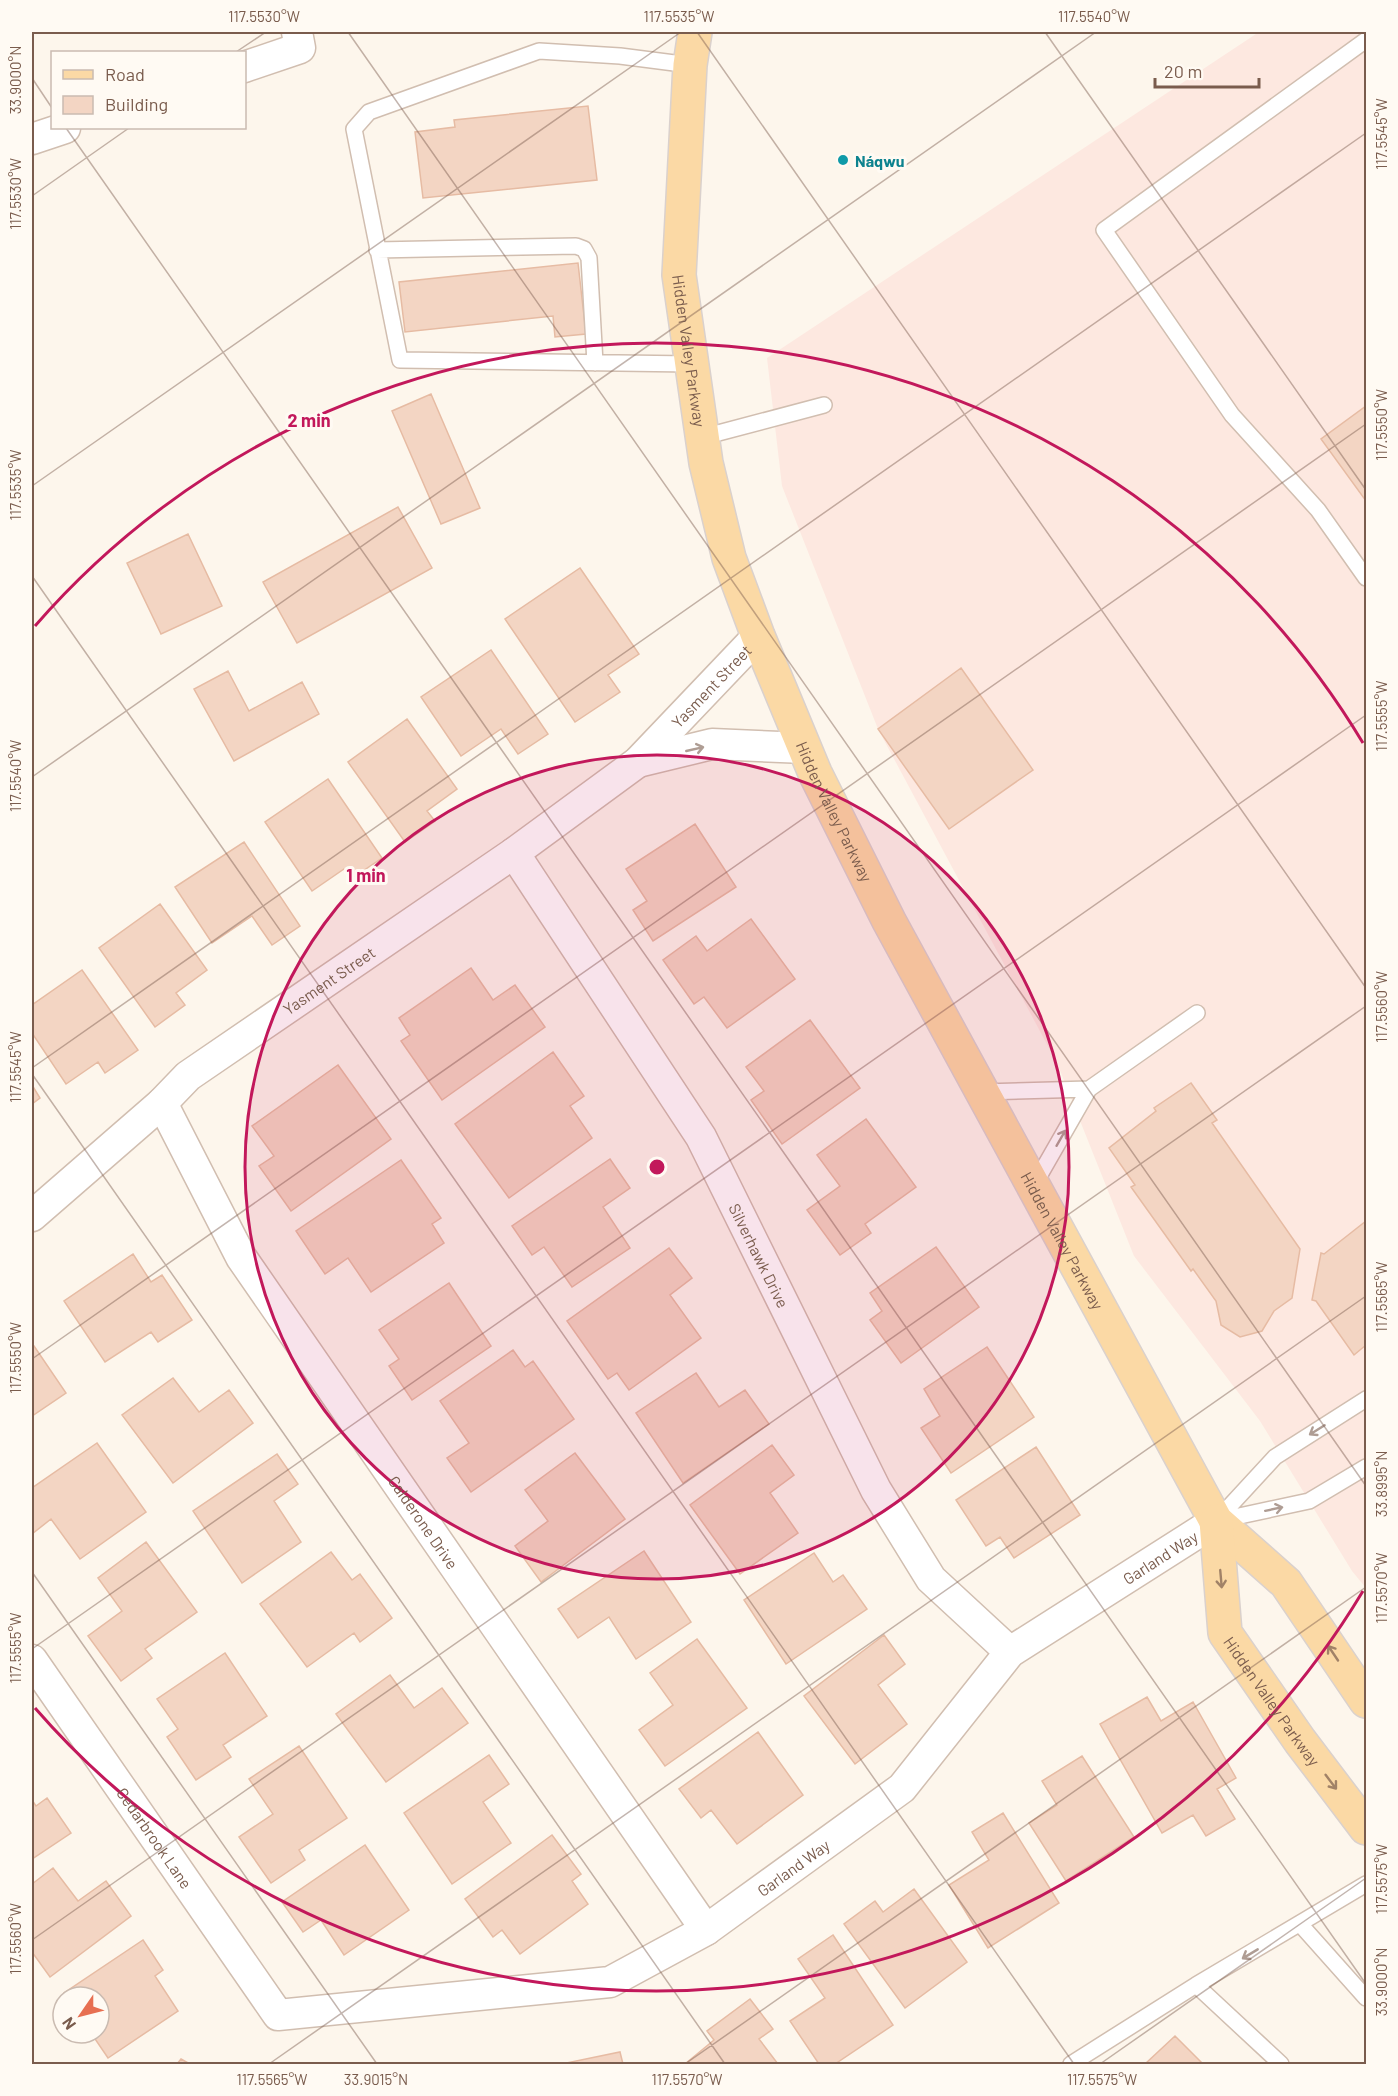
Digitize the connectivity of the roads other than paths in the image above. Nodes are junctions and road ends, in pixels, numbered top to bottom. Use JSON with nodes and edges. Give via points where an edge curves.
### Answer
{"nodes":[{"id":1,"x":695,"y":32,"type":"edge"},
{"id":2,"x":298,"y":40,"type":"edge"},
{"id":3,"x":1366,"y":40,"type":"edge"},
{"id":4,"x":690,"y":65,"type":"junction"},
{"id":5,"x":246,"y":66,"type":"edge"},
{"id":6,"x":62,"y":129,"type":"edge"},
{"id":7,"x":32,"y":139,"type":"edge"},
{"id":8,"x":377,"y":250,"type":"junction"},
{"id":9,"x":595,"y":363,"type":"junction"},
{"id":10,"x":692,"y":364,"type":"junction"},
{"id":11,"x":824,"y":405,"type":"dead end"},
{"id":12,"x":703,"y":437,"type":"junction"},
{"id":13,"x":1366,"y":578,"type":"edge"},
{"id":14,"x":758,"y":636,"type":"junction"},
{"id":15,"x":805,"y":748,"type":"junction"},
{"id":16,"x":638,"y":762,"type":"junction"},
{"id":17,"x":514,"y":853,"type":"junction"},
{"id":18,"x":1197,"y":1013,"type":"dead end"},
{"id":19,"x":1089,"y":1089,"type":"junction"},
{"id":20,"x":982,"y":1092,"type":"junction"},
{"id":21,"x":162,"y":1103,"type":"junction"},
{"id":22,"x":1034,"y":1186,"type":"junction"},
{"id":23,"x":32,"y":1216,"type":"edge"},
{"id":24,"x":1366,"y":1399,"type":"edge"},
{"id":25,"x":1366,"y":1467,"type":"edge"},
{"id":26,"x":1216,"y":1521,"type":"junction"},
{"id":27,"x":1010,"y":1652,"type":"junction"},
{"id":28,"x":32,"y":1660,"type":"edge"},
{"id":29,"x":1366,"y":1701,"type":"edge"},
{"id":30,"x":1366,"y":1828,"type":"edge"},
{"id":31,"x":1366,"y":1884,"type":"edge"},
{"id":32,"x":1300,"y":1924,"type":"junction"},
{"id":33,"x":706,"y":1930,"type":"junction"},
{"id":34,"x":1196,"y":1985,"type":"junction"},
{"id":35,"x":1366,"y":1998,"type":"edge"},
{"id":36,"x":278,"y":2015,"type":"joint"},
{"id":37,"x":1093,"y":2058,"type":"edge"},
{"id":38,"x":1071,"y":2064,"type":"edge"},
{"id":39,"x":1281,"y":2064,"type":"edge"}],
"edges":[{"from":1,"to":4,"type":"main road","name":"Hidden Valley Parkway"},
{"from":2,"to":5,"type":"street"},
{"from":3,"to":13,"type":"lane","via":[[1104,230],[1232,415],[1318,510]]},
{"from":4,"to":8,"type":"lane","via":[[539,51],[369,112],[354,129]]},
{"from":4,"to":10,"type":"main road","name":"Hidden Valley Parkway","via":[[679,275]]},
{"from":6,"to":7,"type":"street"},
{"from":8,"to":9,"type":"lane","via":[[399,360]]},
{"from":8,"to":9,"type":"lane","via":[[576,246],[584,249],[589,258]]},
{"from":9,"to":10,"type":"lane"},
{"from":10,"to":12,"type":"main road","name":"Hidden Valley Parkway"},
{"from":11,"to":12,"type":"lane"},
{"from":12,"to":14,"type":"main road","name":"Hidden Valley Parkway","via":[[729,558]]},
{"from":14,"to":15,"type":"main road","name":"Hidden Valley Parkway"},
{"from":14,"to":16,"type":"street","name":"Yasment Street"},
{"from":16,"to":15,"type":"street","name":"Yasment Street","one_way":true,"via":[[712,744]]},
{"from":15,"to":20,"type":"main road","name":"Hidden Valley Parkway","via":[[889,921]]},
{"from":16,"to":17,"type":"street","name":"Yasment Street"},
{"from":17,"to":21,"type":"street","name":"Yasment Street","via":[[188,1076]]},
{"from":17,"to":27,"type":"street","name":"Silverhawk Drive","via":[[701,1137],[876,1490],[931,1579]]},
{"from":18,"to":19,"type":"lane"},
{"from":19,"to":20,"type":"lane"},
{"from":22,"to":19,"type":"lane","one_way":true},
{"from":20,"to":22,"type":"main road","name":"Hidden Valley Parkway"},
{"from":21,"to":23,"type":"street","name":"Yasment Street"},
{"from":21,"to":33,"type":"street","name":"Calderone Drive","via":[[241,1257]]},
{"from":22,"to":26,"type":"main road","name":"Hidden Valley Parkway"},
{"from":24,"to":26,"type":"lane","one_way":true,"via":[[1275,1457]]},
{"from":26,"to":25,"type":"lane","one_way":true,"via":[[1309,1501]]},
{"from":26,"to":27,"type":"street","name":"Garland Way"},
{"from":29,"to":26,"type":"main road","name":"Hidden Valley Parkway","one_way":true,"via":[[1286,1583]]},
{"from":26,"to":30,"type":"main road","name":"Hidden Valley Parkway","one_way":true,"via":[[1225,1633]]},
{"from":27,"to":33,"type":"street","name":"Garland Way","via":[[902,1788]]},
{"from":28,"to":36,"type":"street","name":"Cedarbrook Lane"},
{"from":31,"to":32,"type":"lane"},
{"from":32,"to":34,"type":"lane","one_way":true},
{"from":32,"to":35,"type":"lane"},
{"from":33,"to":36,"type":"street","name":"Garland Way","via":[[610,1982]]},
{"from":34,"to":37,"type":"lane"},
{"from":34,"to":39,"type":"lane"},
{"from":37,"to":38,"type":"lane"}]}
